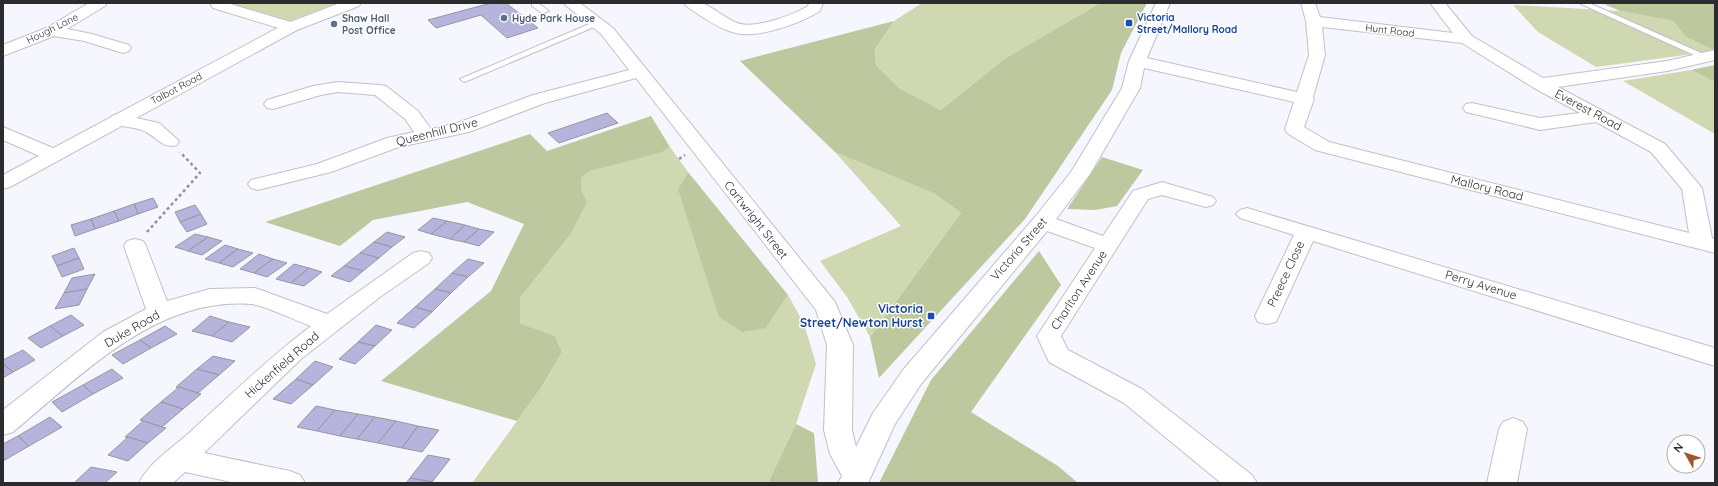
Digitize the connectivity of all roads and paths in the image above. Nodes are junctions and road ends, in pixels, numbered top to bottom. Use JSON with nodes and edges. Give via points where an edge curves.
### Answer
{"nodes":[{"id":1,"x":100,"y":3,"type":"edge"},
{"id":2,"x":354,"y":3,"type":"edge"},
{"id":3,"x":536,"y":3,"type":"edge"},
{"id":4,"x":598,"y":3,"type":"edge"},
{"id":5,"x":692,"y":3,"type":"edge"},
{"id":6,"x":816,"y":3,"type":"edge"},
{"id":7,"x":1163,"y":3,"type":"edge"},
{"id":8,"x":1308,"y":3,"type":"edge"},
{"id":9,"x":1438,"y":3,"type":"edge"},
{"id":10,"x":1583,"y":3,"type":"edge"},
{"id":11,"x":218,"y":5,"type":"dead end"},
{"id":12,"x":574,"y":6,"type":"edge"},
{"id":13,"x":545,"y":11,"type":"dead end"},
{"id":14,"x":1314,"y":21,"type":"junction"},
{"id":15,"x":597,"y":24,"type":"junction"},
{"id":16,"x":291,"y":28,"type":"junction"},
{"id":17,"x":52,"y":31,"type":"junction"},
{"id":18,"x":1466,"y":39,"type":"junction"},
{"id":19,"x":123,"y":48,"type":"dead end"},
{"id":20,"x":3,"y":51,"type":"edge"},
{"id":21,"x":1711,"y":56,"type":"edge"},
{"id":22,"x":1137,"y":61,"type":"junction"},
{"id":23,"x":640,"y":72,"type":"junction"},
{"id":24,"x":464,"y":79,"type":"dead end"},
{"id":25,"x":1540,"y":84,"type":"junction"},
{"id":26,"x":1305,"y":98,"type":"junction"},
{"id":27,"x":273,"y":104,"type":"dead end"},
{"id":28,"x":1472,"y":108,"type":"dead end"},
{"id":29,"x":1599,"y":116,"type":"junction"},
{"id":30,"x":118,"y":120,"type":"junction"},
{"id":31,"x":3,"y":133,"type":"edge"},
{"id":32,"x":426,"y":136,"type":"junction"},
{"id":33,"x":170,"y":141,"type":"joint"},
{"id":34,"x":53,"y":155,"type":"junction"},
{"id":35,"x":3,"y":183,"type":"edge"},
{"id":36,"x":258,"y":184,"type":"dead end"},
{"id":37,"x":1206,"y":201,"type":"dead end"},
{"id":38,"x":1247,"y":214,"type":"dead end"},
{"id":39,"x":1043,"y":222,"type":"junction"},
{"id":40,"x":1306,"y":232,"type":"junction"},
{"id":41,"x":1709,"y":244,"type":"edge"},
{"id":42,"x":1108,"y":245,"type":"junction"},
{"id":43,"x":135,"y":246,"type":"joint"},
{"id":44,"x":421,"y":258,"type":"dead end"},
{"id":45,"x":159,"y":312,"type":"junction"},
{"id":46,"x":1267,"y":316,"type":"dead end"},
{"id":47,"x":329,"y":324,"type":"junction"},
{"id":48,"x":1715,"y":357,"type":"edge"},
{"id":49,"x":3,"y":425,"type":"edge"},
{"id":50,"x":1513,"y":429,"type":"dead end"},
{"id":51,"x":179,"y":459,"type":"junction"},
{"id":52,"x":855,"y":480,"type":"edge"},
{"id":53,"x":154,"y":483,"type":"edge"},
{"id":54,"x":290,"y":483,"type":"edge"},
{"id":55,"x":1242,"y":483,"type":"edge"},
{"id":56,"x":1502,"y":483,"type":"edge"}],
"edges":[{"from":1,"to":17,"type":"street","name":"Hough Lane"},
{"from":2,"to":16,"type":"street","name":"Talbot Road"},
{"from":3,"to":13,"type":"lane"},
{"from":4,"to":12,"type":"street"},
{"from":5,"to":6,"type":"street","via":[[729,26],[740,29],[758,27],[801,15],[815,8]]},
{"from":7,"to":22,"type":"street","name":"Victoria Street"},
{"from":8,"to":14,"type":"street"},
{"from":9,"to":18,"type":"street","name":"Everest Road"},
{"from":10,"to":21,"type":"lane"},
{"from":11,"to":16,"type":"street"},
{"from":12,"to":15,"type":"street","name":"Cartwright Street"},
{"from":14,"to":18,"type":"street","name":"Hunt Road"},
{"from":14,"to":26,"type":"street","via":[[1317,55]]},
{"from":15,"to":23,"type":"street","name":"Cartwright Street","via":[[608,31]]},
{"from":15,"to":24,"type":"lane"},
{"from":16,"to":30,"type":"street","name":"Talbot Road"},
{"from":17,"to":19,"type":"street","via":[[86,37]]},
{"from":17,"to":20,"type":"street","name":"Hough Lane"},
{"from":18,"to":25,"type":"street","name":"Everest Road"},
{"from":21,"to":25,"type":"street","via":[[1667,66]]},
{"from":22,"to":26,"type":"street"},
{"from":22,"to":39,"type":"street","name":"Victoria Street","via":[[1131,88],[1113,120],[1080,174]]},
{"from":23,"to":32,"type":"street","name":"Queenhill Drive","via":[[539,99],[462,128]]},
{"from":23,"to":52,"type":"street","name":"Cartwright Street","via":[[827,308],[840,345],[838,430],[844,454]]},
{"from":25,"to":29,"type":"street","name":"Everest Road"},
{"from":26,"to":41,"type":"street","name":"Mallory Road","via":[[1294,129],[1322,146]]},
{"from":27,"to":32,"type":"street","via":[[338,87],[380,90],[412,115]]},
{"from":28,"to":29,"type":"street","via":[[1540,124]]},
{"from":29,"to":41,"type":"street","name":"Everest Road","via":[[1658,148],[1692,188]]},
{"from":30,"to":33,"type":"street","via":[[152,127]]},
{"from":30,"to":34,"type":"street","name":"Talbot Road"},
{"from":31,"to":34,"type":"street"},
{"from":32,"to":36,"type":"street","name":"Queenhill Drive","via":[[394,142],[324,168]]},
{"from":33,"to":43,"type":"path","via":[[200,174]]},
{"from":34,"to":35,"type":"street","name":"Talbot Road"},
{"from":37,"to":42,"type":"street","name":"Charlton Avenue","via":[[1162,188],[1140,195]]},
{"from":38,"to":40,"type":"street","name":"Perry Avenue"},
{"from":39,"to":42,"type":"street"},
{"from":39,"to":52,"type":"street","name":"Victoria Street","via":[[912,377],[883,420]]},
{"from":40,"to":46,"type":"street","name":"Preece Close"},
{"from":40,"to":48,"type":"street","name":"Perry Avenue"},
{"from":42,"to":55,"type":"street","name":"Charlton Avenue","via":[[1049,336],[1058,356],[1133,396]]},
{"from":43,"to":45,"type":"street"},
{"from":44,"to":47,"type":"street","name":"Hickenfield Road"},
{"from":45,"to":47,"type":"street","name":"Duke Road","via":[[210,297],[255,296]]},
{"from":45,"to":49,"type":"street","name":"Duke Road","via":[[112,338]]},
{"from":47,"to":51,"type":"street","name":"Hickenfield Road","via":[[292,353]]},
{"from":50,"to":56,"type":"street"},
{"from":51,"to":53,"type":"street","name":"Hickenfield Road"},
{"from":51,"to":54,"type":"street"}]}
